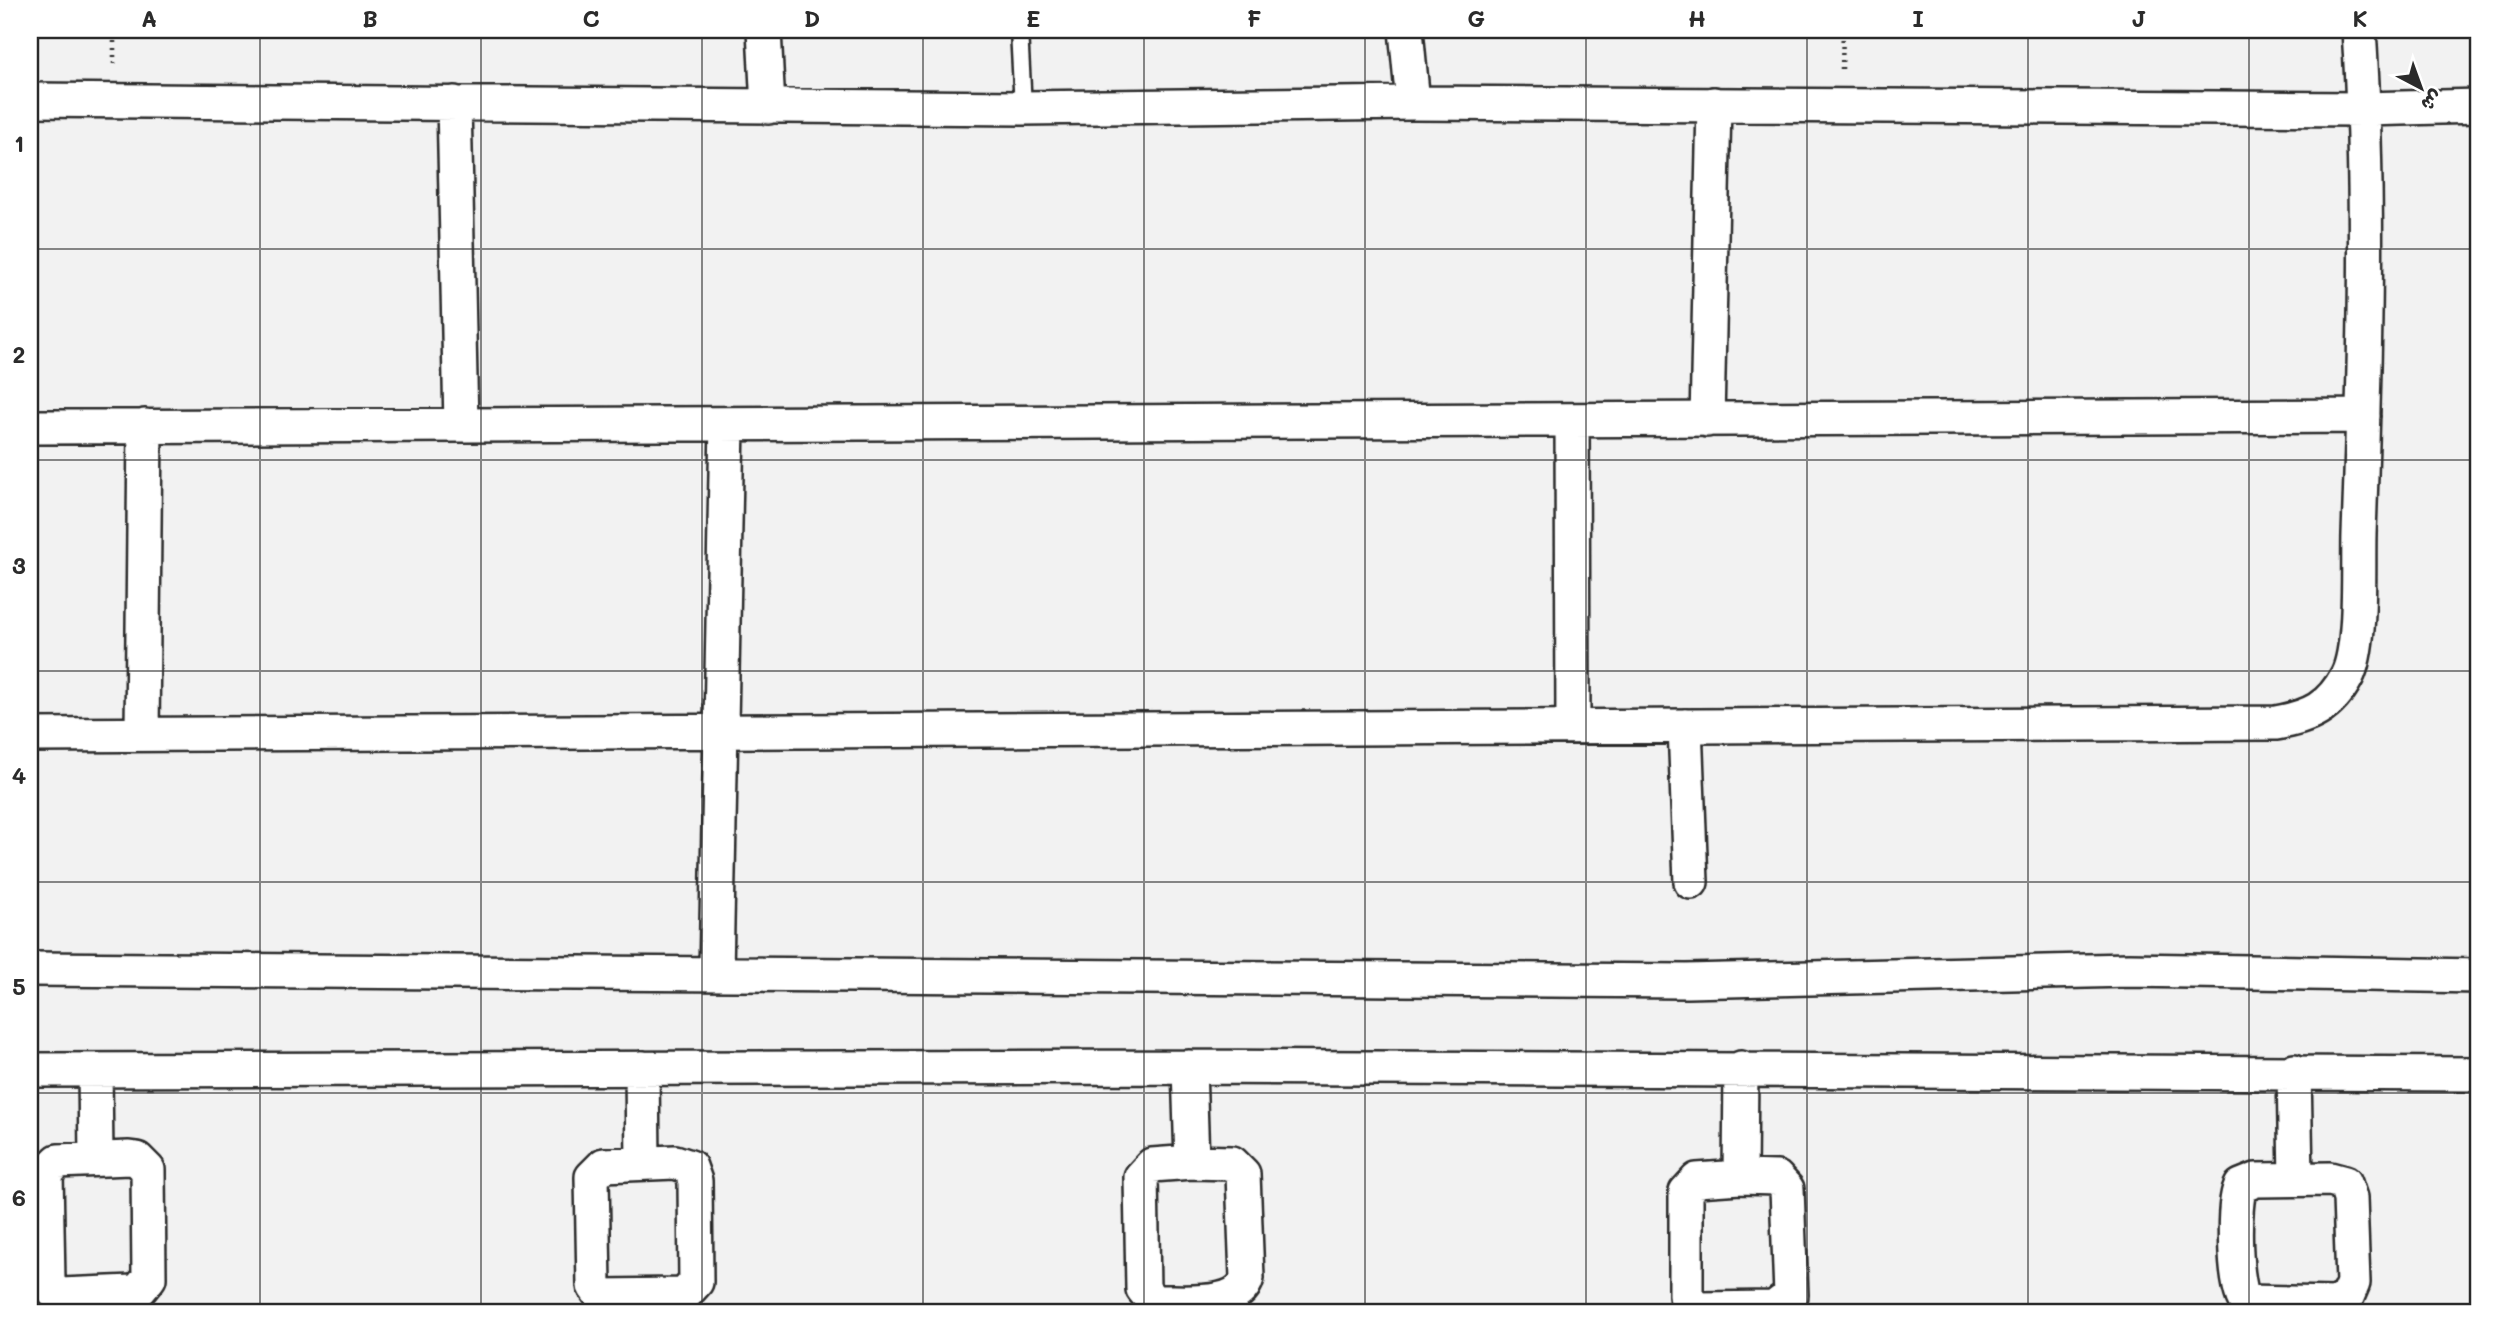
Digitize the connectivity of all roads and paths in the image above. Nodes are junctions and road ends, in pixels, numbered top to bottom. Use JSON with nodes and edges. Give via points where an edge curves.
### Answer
{"nodes":[{"id":1,"x":764,"y":30,"type":"edge"},
{"id":2,"x":1019,"y":30,"type":"edge"},
{"id":3,"x":1406,"y":30,"type":"edge"},
{"id":4,"x":2359,"y":30,"type":"edge"},
{"id":5,"x":30,"y":100,"type":"edge"},
{"id":6,"x":454,"y":103,"type":"junction"},
{"id":7,"x":1413,"y":103,"type":"junction"},
{"id":8,"x":1714,"y":104,"type":"junction"},
{"id":9,"x":2479,"y":106,"type":"edge"},
{"id":10,"x":768,"y":107,"type":"junction"},
{"id":11,"x":1023,"y":108,"type":"junction"},
{"id":12,"x":2364,"y":109,"type":"junction"},
{"id":13,"x":2363,"y":416,"type":"junction"},
{"id":14,"x":1707,"y":419,"type":"junction"},
{"id":15,"x":1572,"y":420,"type":"junction"},
{"id":16,"x":727,"y":424,"type":"junction"},
{"id":17,"x":461,"y":425,"type":"junction"},
{"id":18,"x":145,"y":426,"type":"junction"},
{"id":19,"x":30,"y":427,"type":"edge"},
{"id":20,"x":1573,"y":726,"type":"junction"},
{"id":21,"x":1685,"y":726,"type":"junction"},
{"id":22,"x":721,"y":730,"type":"junction"},
{"id":23,"x":142,"y":733,"type":"junction"},
{"id":24,"x":30,"y":735,"type":"edge"},
{"id":25,"x":1691,"y":882,"type":"dead end"},
{"id":26,"x":30,"y":968,"type":"edge"},
{"id":27,"x":716,"y":973,"type":"junction"},
{"id":28,"x":2479,"y":976,"type":"edge"},
{"id":29,"x":1189,"y":1067,"type":"junction"},
{"id":30,"x":642,"y":1068,"type":"junction"},
{"id":31,"x":1741,"y":1068,"type":"junction"},
{"id":32,"x":30,"y":1070,"type":"edge"},
{"id":33,"x":95,"y":1070,"type":"junction"},
{"id":34,"x":2294,"y":1071,"type":"junction"},
{"id":35,"x":2479,"y":1074,"type":"edge"},
{"id":36,"x":96,"y":1159,"type":"junction"},
{"id":37,"x":1192,"y":1162,"type":"junction"},
{"id":38,"x":643,"y":1163,"type":"junction"},
{"id":39,"x":1740,"y":1177,"type":"junction"},
{"id":40,"x":2297,"y":1179,"type":"junction"}],
"edges":[{"from":1,"to":10,"type":"street"},
{"from":2,"to":11,"type":"lane"},
{"from":3,"to":7,"type":"street"},
{"from":4,"to":12,"type":"street"},
{"from":5,"to":6,"type":"street"},
{"from":6,"to":10,"type":"street"},
{"from":6,"to":17,"type":"street"},
{"from":7,"to":8,"type":"street"},
{"from":7,"to":11,"type":"street"},
{"from":8,"to":12,"type":"street"},
{"from":8,"to":14,"type":"street"},
{"from":9,"to":12,"type":"street"},
{"from":10,"to":11,"type":"street"},
{"from":12,"to":13,"type":"street"},
{"from":13,"to":14,"type":"street"},
{"from":13,"to":21,"type":"street","via":[[2356,613],[2348,673],[2332,699],[2306,717],[2276,723]]},
{"from":14,"to":15,"type":"street"},
{"from":15,"to":16,"type":"street"},
{"from":15,"to":20,"type":"street"},
{"from":16,"to":17,"type":"street"},
{"from":16,"to":22,"type":"street"},
{"from":17,"to":18,"type":"street"},
{"from":18,"to":19,"type":"street"},
{"from":18,"to":23,"type":"street"},
{"from":20,"to":21,"type":"street"},
{"from":20,"to":22,"type":"street"},
{"from":21,"to":25,"type":"street"},
{"from":22,"to":23,"type":"street"},
{"from":22,"to":27,"type":"street"},
{"from":23,"to":24,"type":"street"},
{"from":26,"to":27,"type":"street"},
{"from":27,"to":28,"type":"street","via":[[1687,981],[2129,970]]},
{"from":29,"to":30,"type":"street"},
{"from":29,"to":31,"type":"street"},
{"from":29,"to":37,"type":"street"},
{"from":30,"to":33,"type":"street"},
{"from":30,"to":38,"type":"street"},
{"from":31,"to":34,"type":"street"},
{"from":31,"to":39,"type":"street"},
{"from":32,"to":33,"type":"street"},
{"from":33,"to":36,"type":"street"},
{"from":34,"to":35,"type":"street"},
{"from":34,"to":40,"type":"street"},
{"from":36,"to":36,"type":"street","via":[[58,1161],[46,1173],[48,1282],[54,1293],[61,1295],[133,1292],[152,1272],[148,1170],[137,1159]]},
{"from":37,"to":37,"type":"street","via":[[1152,1165],[1141,1177],[1143,1289],[1157,1302],[1228,1298],[1241,1291],[1247,1278],[1243,1174],[1232,1163]]},
{"from":38,"to":38,"type":"street","via":[[604,1165],[592,1177],[594,1286],[607,1298],[679,1295],[692,1288],[698,1276],[694,1173],[683,1163]]},
{"from":39,"to":39,"type":"street","via":[[1777,1178],[1787,1189],[1791,1295],[1774,1308],[1693,1307],[1686,1296],[1686,1192],[1697,1180]]},
{"from":40,"to":40,"type":"street","via":[[2338,1180],[2349,1190],[2351,1290],[2335,1304],[2246,1303],[2238,1286],[2237,1193],[2248,1181]]}]}
